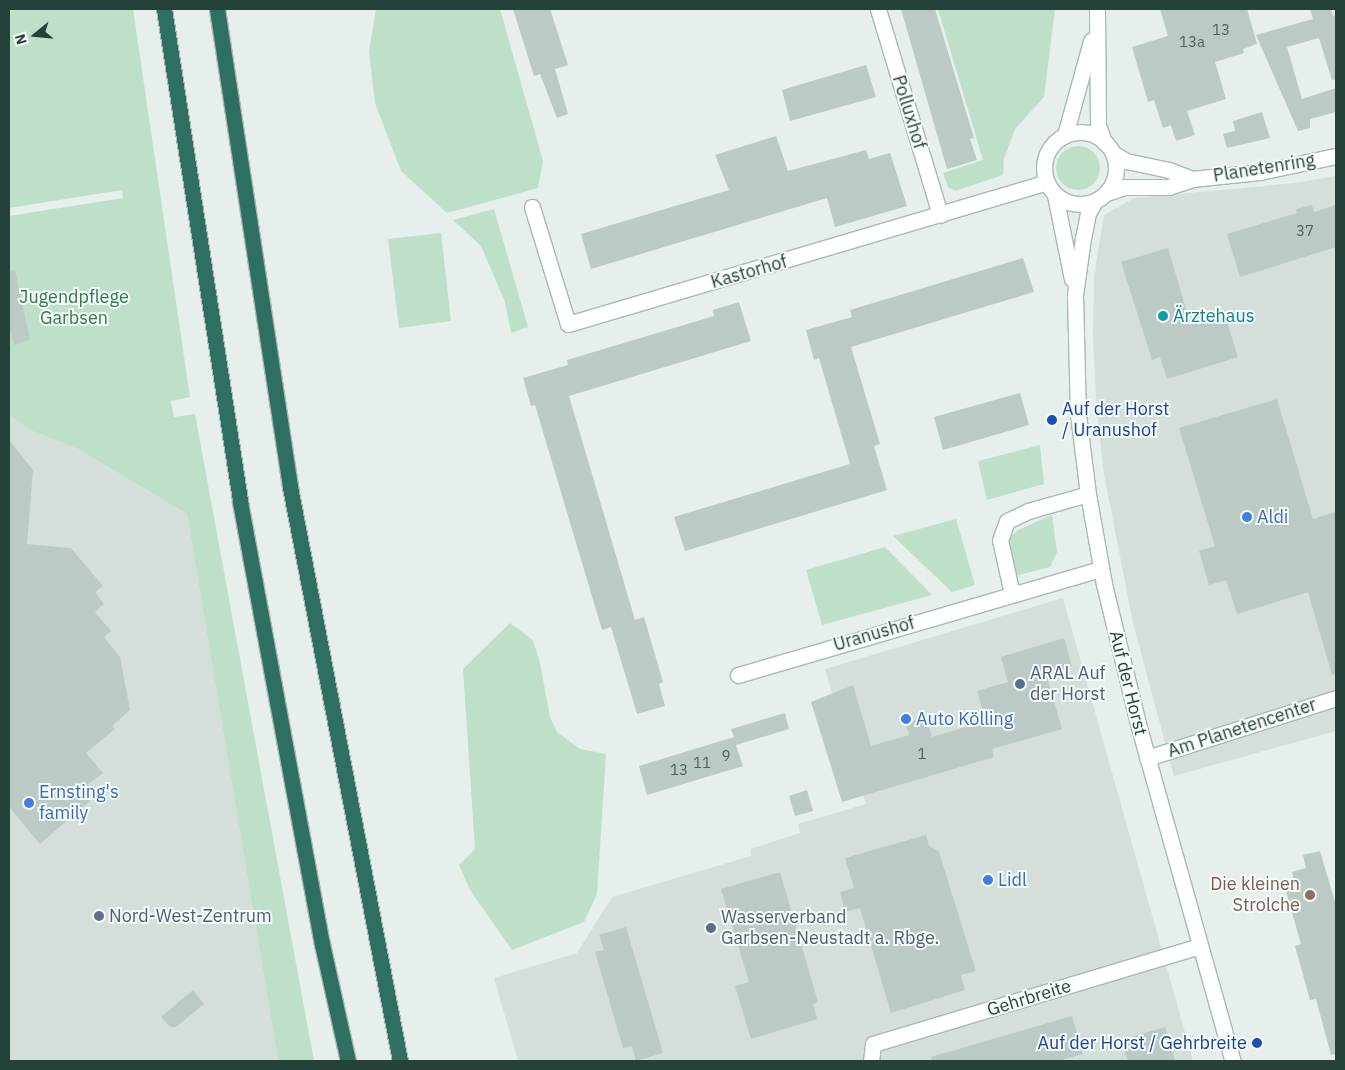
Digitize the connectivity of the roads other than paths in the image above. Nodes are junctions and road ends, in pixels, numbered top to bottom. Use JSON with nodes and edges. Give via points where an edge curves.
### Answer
{"nodes":[{"id":1,"x":164,"y":9,"type":"edge"},
{"id":2,"x":217,"y":9,"type":"edge"},
{"id":3,"x":878,"y":9,"type":"edge"},
{"id":4,"x":1097,"y":9,"type":"edge"},
{"id":5,"x":1095,"y":25,"type":"junction"},
{"id":6,"x":1065,"y":135,"type":"junction"},
{"id":7,"x":1109,"y":147,"type":"junction"},
{"id":8,"x":1336,"y":156,"type":"edge"},
{"id":9,"x":1192,"y":179,"type":"junction"},
{"id":10,"x":1051,"y":188,"type":"junction"},
{"id":11,"x":1101,"y":197,"type":"junction"},
{"id":12,"x":532,"y":207,"type":"dead end"},
{"id":13,"x":940,"y":215,"type":"junction"},
{"id":14,"x":1075,"y":296,"type":"junction"},
{"id":15,"x":1088,"y":494,"type":"junction"},
{"id":16,"x":1101,"y":569,"type":"junction"},
{"id":17,"x":1012,"y":594,"type":"junction"},
{"id":18,"x":738,"y":675,"type":"dead end"},
{"id":19,"x":1336,"y":698,"type":"edge"},
{"id":20,"x":1147,"y":758,"type":"junction"},
{"id":21,"x":1200,"y":946,"type":"junction"},
{"id":22,"x":348,"y":1061,"type":"edge"},
{"id":23,"x":400,"y":1061,"type":"edge"},
{"id":24,"x":871,"y":1061,"type":"edge"},
{"id":25,"x":1233,"y":1061,"type":"edge"}],
"edges":[{"from":1,"to":22,"type":"highway","via":[[240,502],[322,944]]},
{"from":2,"to":23,"type":"highway","via":[[290,486]]},
{"from":3,"to":13,"type":"street","name":"Polluxhof"},
{"from":4,"to":5,"type":"street"},
{"from":5,"to":6,"type":"street"},
{"from":5,"to":7,"type":"street","via":[[1098,125]]},
{"from":6,"to":7,"type":"street","via":[[1078,132],[1092,134]]},
{"from":6,"to":10,"type":"street","via":[[1053,143],[1046,156]]},
{"from":7,"to":9,"type":"street","name":"Planetenring","via":[[1126,161],[1169,170]]},
{"from":7,"to":11,"type":"street","via":[[1116,167],[1114,181]]},
{"from":8,"to":9,"type":"street","name":"Planetenring","via":[[1260,172]]},
{"from":9,"to":11,"type":"street","name":"Planetenring","via":[[1168,187],[1124,187]]},
{"from":10,"to":11,"type":"street","via":[[1074,203]]},
{"from":10,"to":13,"type":"street","name":"Kastorhof"},
{"from":10,"to":14,"type":"street","name":"Auf der Horst","via":[[1066,237]]},
{"from":11,"to":14,"type":"street","name":"Auf der Horst","via":[[1085,230]]},
{"from":12,"to":13,"type":"street","name":"Kastorhof","via":[[568,324]]},
{"from":14,"to":15,"type":"street","name":"Auf der Horst","via":[[1078,414]]},
{"from":15,"to":16,"type":"street","name":"Auf der Horst"},
{"from":15,"to":17,"type":"street","via":[[1028,511],[1007,521],[1000,540]]},
{"from":16,"to":17,"type":"street","name":"Uranushof"},
{"from":16,"to":20,"type":"street","name":"Auf der Horst"},
{"from":17,"to":18,"type":"street","name":"Uranushof"},
{"from":19,"to":20,"type":"street","name":"Am Planetencenter"},
{"from":20,"to":21,"type":"street","name":"Auf der Horst"},
{"from":21,"to":24,"type":"street","name":"Gehrbreite","via":[[873,1044]]},
{"from":21,"to":25,"type":"street","name":"Auf der Horst"}]}
